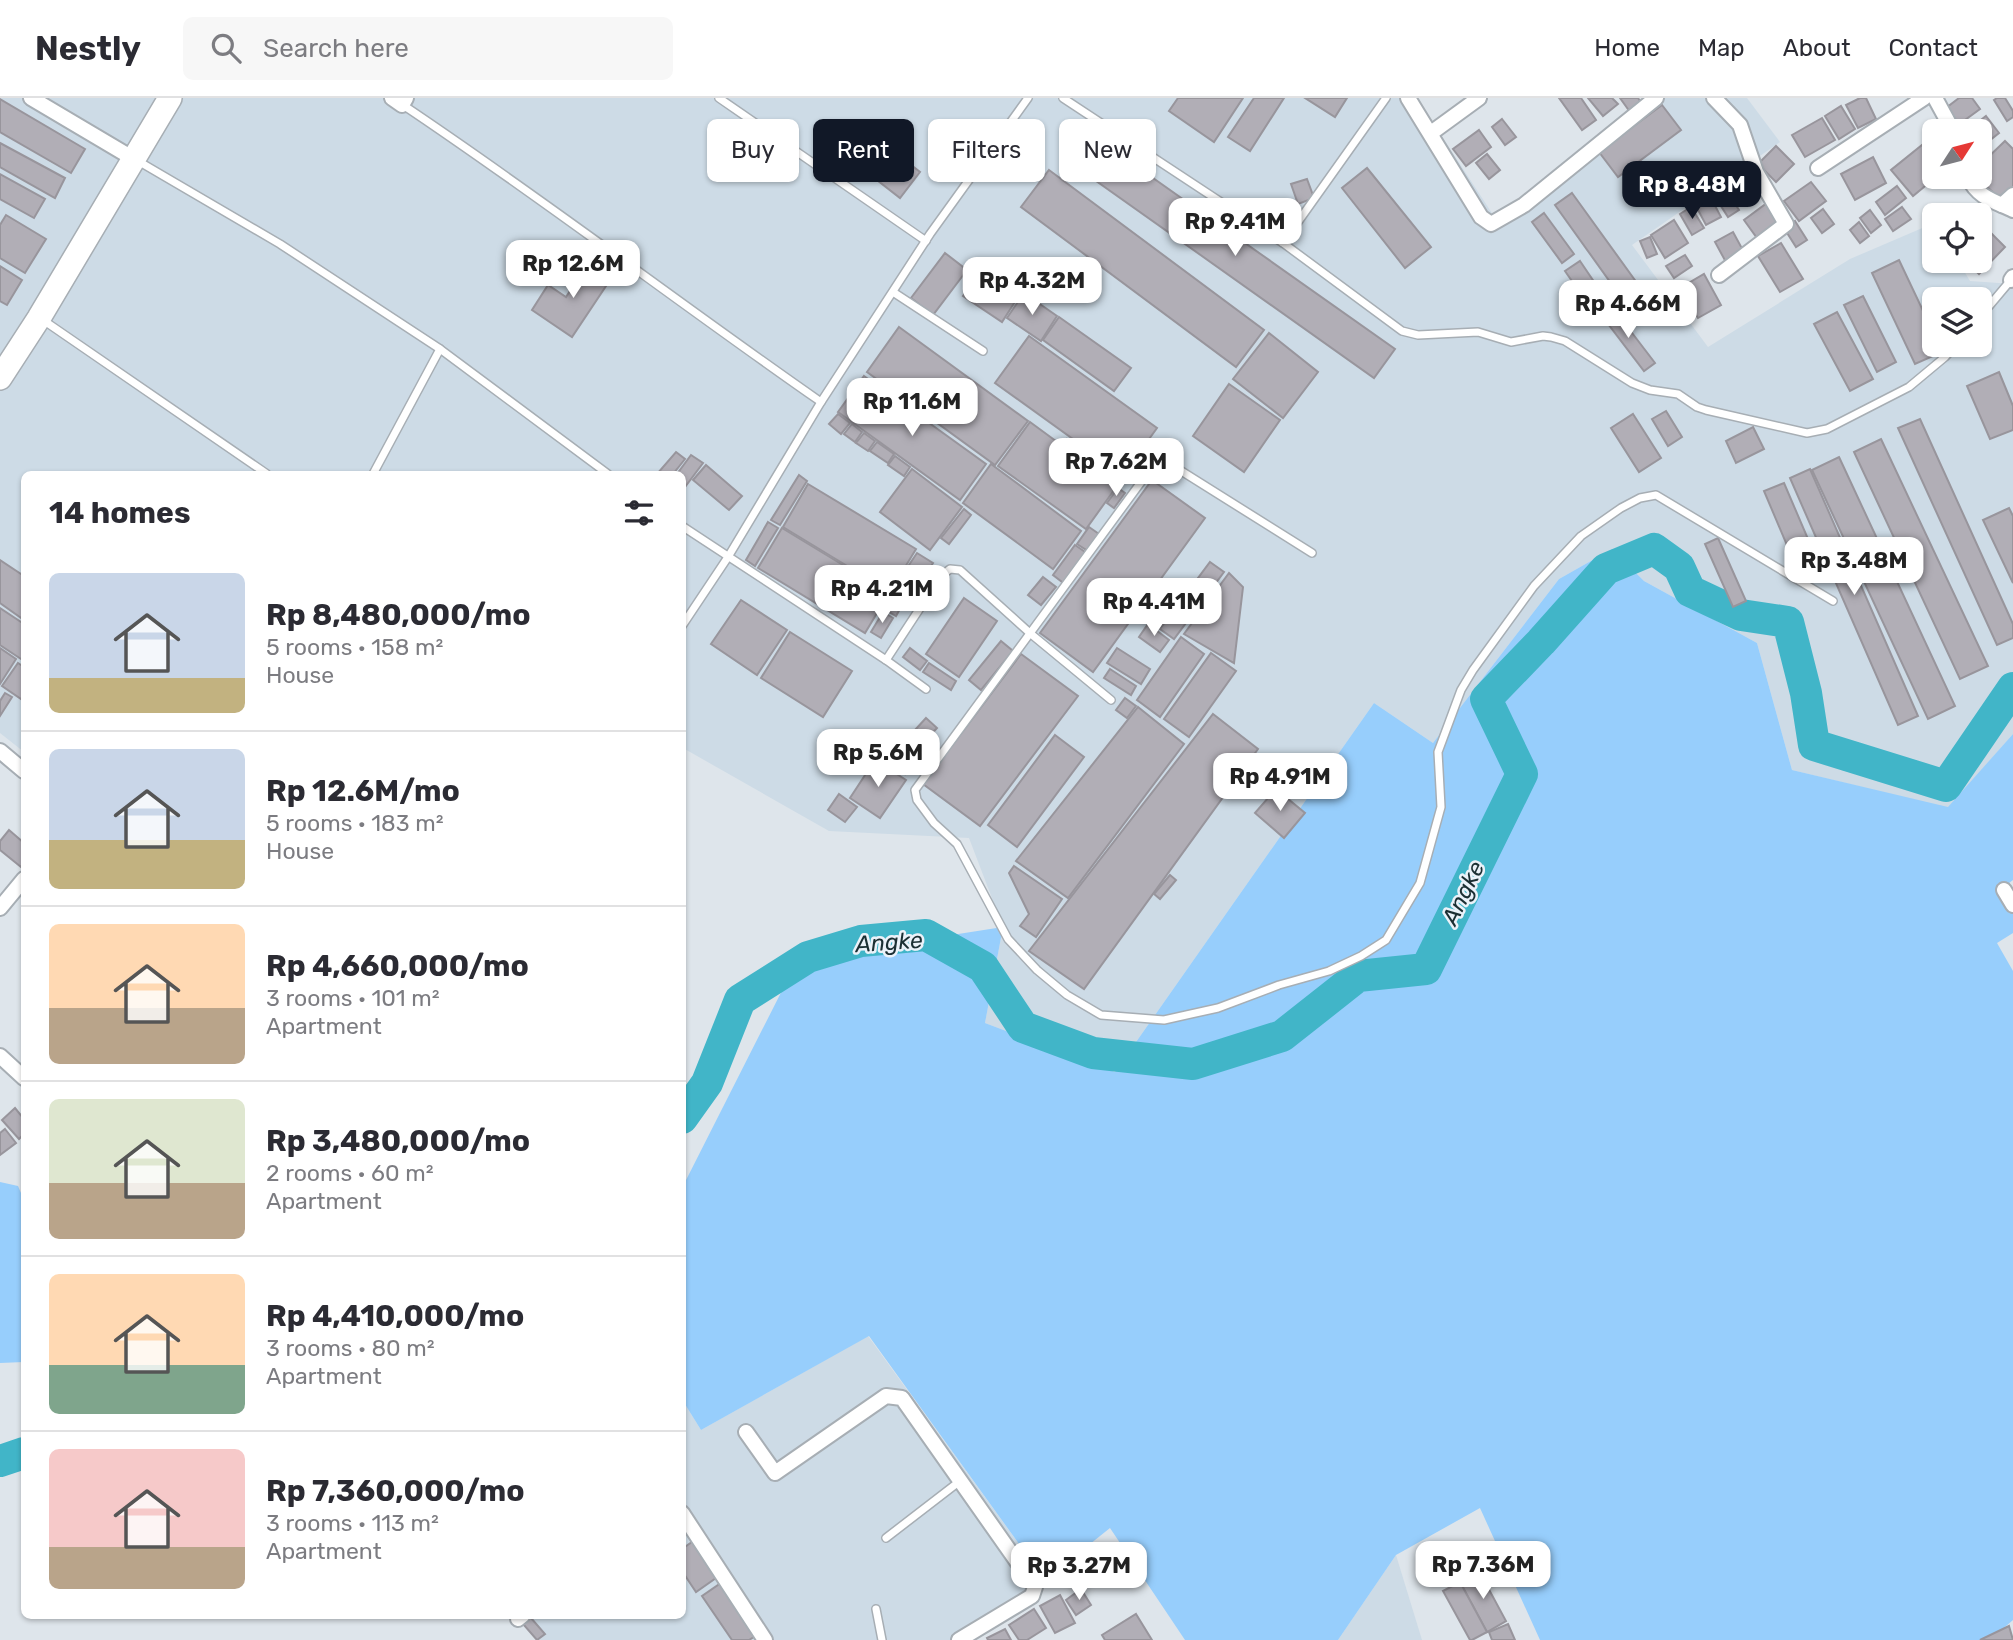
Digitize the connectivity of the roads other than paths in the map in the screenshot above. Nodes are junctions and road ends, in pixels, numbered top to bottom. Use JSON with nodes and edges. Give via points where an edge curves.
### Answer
{"nodes":[{"id":1,"x":31,"y":98,"type":"edge"},
{"id":2,"x":170,"y":98,"type":"edge"},
{"id":3,"x":719,"y":98,"type":"edge"},
{"id":4,"x":1028,"y":98,"type":"edge"},
{"id":5,"x":1063,"y":98,"type":"edge"},
{"id":6,"x":1386,"y":98,"type":"edge"},
{"id":7,"x":1408,"y":98,"type":"edge"},
{"id":8,"x":1479,"y":98,"type":"edge"},
{"id":9,"x":1656,"y":98,"type":"edge"},
{"id":10,"x":1714,"y":98,"type":"edge"},
{"id":11,"x":1924,"y":98,"type":"edge"},
{"id":12,"x":1935,"y":98,"type":"edge"},
{"id":13,"x":400,"y":100,"type":"edge"},
{"id":14,"x":1946,"y":119,"type":"edge"},
{"id":15,"x":1431,"y":133,"type":"junction"},
{"id":16,"x":134,"y":159,"type":"junction"},
{"id":17,"x":1818,"y":168,"type":"dead end"},
{"id":18,"x":1975,"y":189,"type":"edge"},
{"id":19,"x":2010,"y":203,"type":"edge"},
{"id":20,"x":926,"y":241,"type":"junction"},
{"id":21,"x":1283,"y":243,"type":"junction"},
{"id":22,"x":1719,"y":275,"type":"dead end"},
{"id":23,"x":2012,"y":278,"type":"edge"},
{"id":24,"x":893,"y":292,"type":"junction"},
{"id":25,"x":1992,"y":302,"type":"edge"},
{"id":26,"x":39,"y":318,"type":"junction"},
{"id":27,"x":440,"y":349,"type":"junction"},
{"id":28,"x":983,"y":351,"type":"dead end"},
{"id":29,"x":1945,"y":357,"type":"edge"},
{"id":30,"x":0,"y":378,"type":"edge"},
{"id":31,"x":821,"y":402,"type":"junction"},
{"id":32,"x":263,"y":471,"type":"edge"},
{"id":33,"x":375,"y":471,"type":"edge"},
{"id":34,"x":604,"y":471,"type":"edge"},
{"id":35,"x":686,"y":529,"type":"edge"},
{"id":36,"x":1312,"y":553,"type":"dead end"},
{"id":37,"x":728,"y":558,"type":"junction"},
{"id":38,"x":1833,"y":601,"type":"dead end"},
{"id":39,"x":686,"y":620,"type":"edge"},
{"id":40,"x":1031,"y":634,"type":"junction"},
{"id":41,"x":886,"y":660,"type":"junction"},
{"id":42,"x":926,"y":689,"type":"dead end"},
{"id":43,"x":1111,"y":699,"type":"dead end"},
{"id":44,"x":0,"y":751,"type":"edge"},
{"id":45,"x":21,"y":768,"type":"edge"},
{"id":46,"x":21,"y":883,"type":"edge"},
{"id":47,"x":2004,"y":890,"type":"dead end"},
{"id":48,"x":2013,"y":905,"type":"edge"},
{"id":49,"x":0,"y":908,"type":"edge"},
{"id":50,"x":0,"y":1056,"type":"edge"},
{"id":51,"x":21,"y":1075,"type":"edge"},
{"id":52,"x":746,"y":1432,"type":"dead end"},
{"id":53,"x":961,"y":1480,"type":"junction"},
{"id":54,"x":686,"y":1519,"type":"edge"},
{"id":55,"x":886,"y":1538,"type":"dead end"},
{"id":56,"x":876,"y":1609,"type":"dead end"},
{"id":57,"x":765,"y":1640,"type":"edge"},
{"id":58,"x":882,"y":1640,"type":"edge"},
{"id":59,"x":959,"y":1640,"type":"edge"}],
"edges":[{"from":1,"to":16,"type":"street"},
{"from":2,"to":16,"type":"main road"},
{"from":3,"to":20,"type":"lane"},
{"from":4,"to":20,"type":"lane"},
{"from":5,"to":21,"type":"lane"},
{"from":6,"to":21,"type":"lane"},
{"from":7,"to":15,"type":"street"},
{"from":8,"to":15,"type":"street"},
{"from":9,"to":15,"type":"street","via":[[1524,205],[1491,224],[1481,217]]},
{"from":10,"to":22,"type":"street","via":[[1740,125],[1756,172],[1786,224]]},
{"from":11,"to":17,"type":"street"},
{"from":12,"to":14,"type":"street"},
{"from":13,"to":31,"type":"lane"},
{"from":16,"to":26,"type":"main road"},
{"from":16,"to":27,"type":"lane","via":[[280,244]]},
{"from":18,"to":19,"type":"street","via":[[1987,200]]},
{"from":20,"to":24,"type":"lane"},
{"from":21,"to":29,"type":"lane","via":[[1402,331],[1418,335],[1478,332],[1511,342],[1551,337],[1650,390],[1678,394],[1706,410],[1807,433],[1827,429],[1909,387]]},
{"from":23,"to":25,"type":"lane"},
{"from":24,"to":28,"type":"lane"},
{"from":24,"to":31,"type":"lane"},
{"from":26,"to":30,"type":"main road"},
{"from":26,"to":32,"type":"lane"},
{"from":27,"to":33,"type":"lane"},
{"from":27,"to":34,"type":"lane"},
{"from":31,"to":37,"type":"lane"},
{"from":35,"to":37,"type":"lane"},
{"from":36,"to":40,"type":"lane","via":[[1167,462],[1155,463]]},
{"from":37,"to":39,"type":"lane"},
{"from":37,"to":41,"type":"lane"},
{"from":38,"to":40,"type":"lane","via":[[1656,495],[1621,508],[1581,536],[1534,586],[1461,690],[1438,752],[1441,807],[1420,883],[1386,940],[1329,971],[1218,1008],[1164,1020],[1101,1015],[1037,970],[1008,939],[957,844],[917,800],[915,790]]},
{"from":40,"to":41,"type":"lane","via":[[960,570],[950,569]]},
{"from":40,"to":43,"type":"lane"},
{"from":41,"to":42,"type":"lane"},
{"from":44,"to":45,"type":"street"},
{"from":46,"to":49,"type":"street"},
{"from":47,"to":48,"type":"street"},
{"from":50,"to":51,"type":"street"},
{"from":52,"to":53,"type":"street","via":[[775,1473],[886,1396],[894,1395],[902,1398]]},
{"from":53,"to":55,"type":"lane"},
{"from":53,"to":59,"type":"street","via":[[1035,1587],[1032,1596]]},
{"from":54,"to":57,"type":"street"},
{"from":56,"to":58,"type":"lane"}]}
